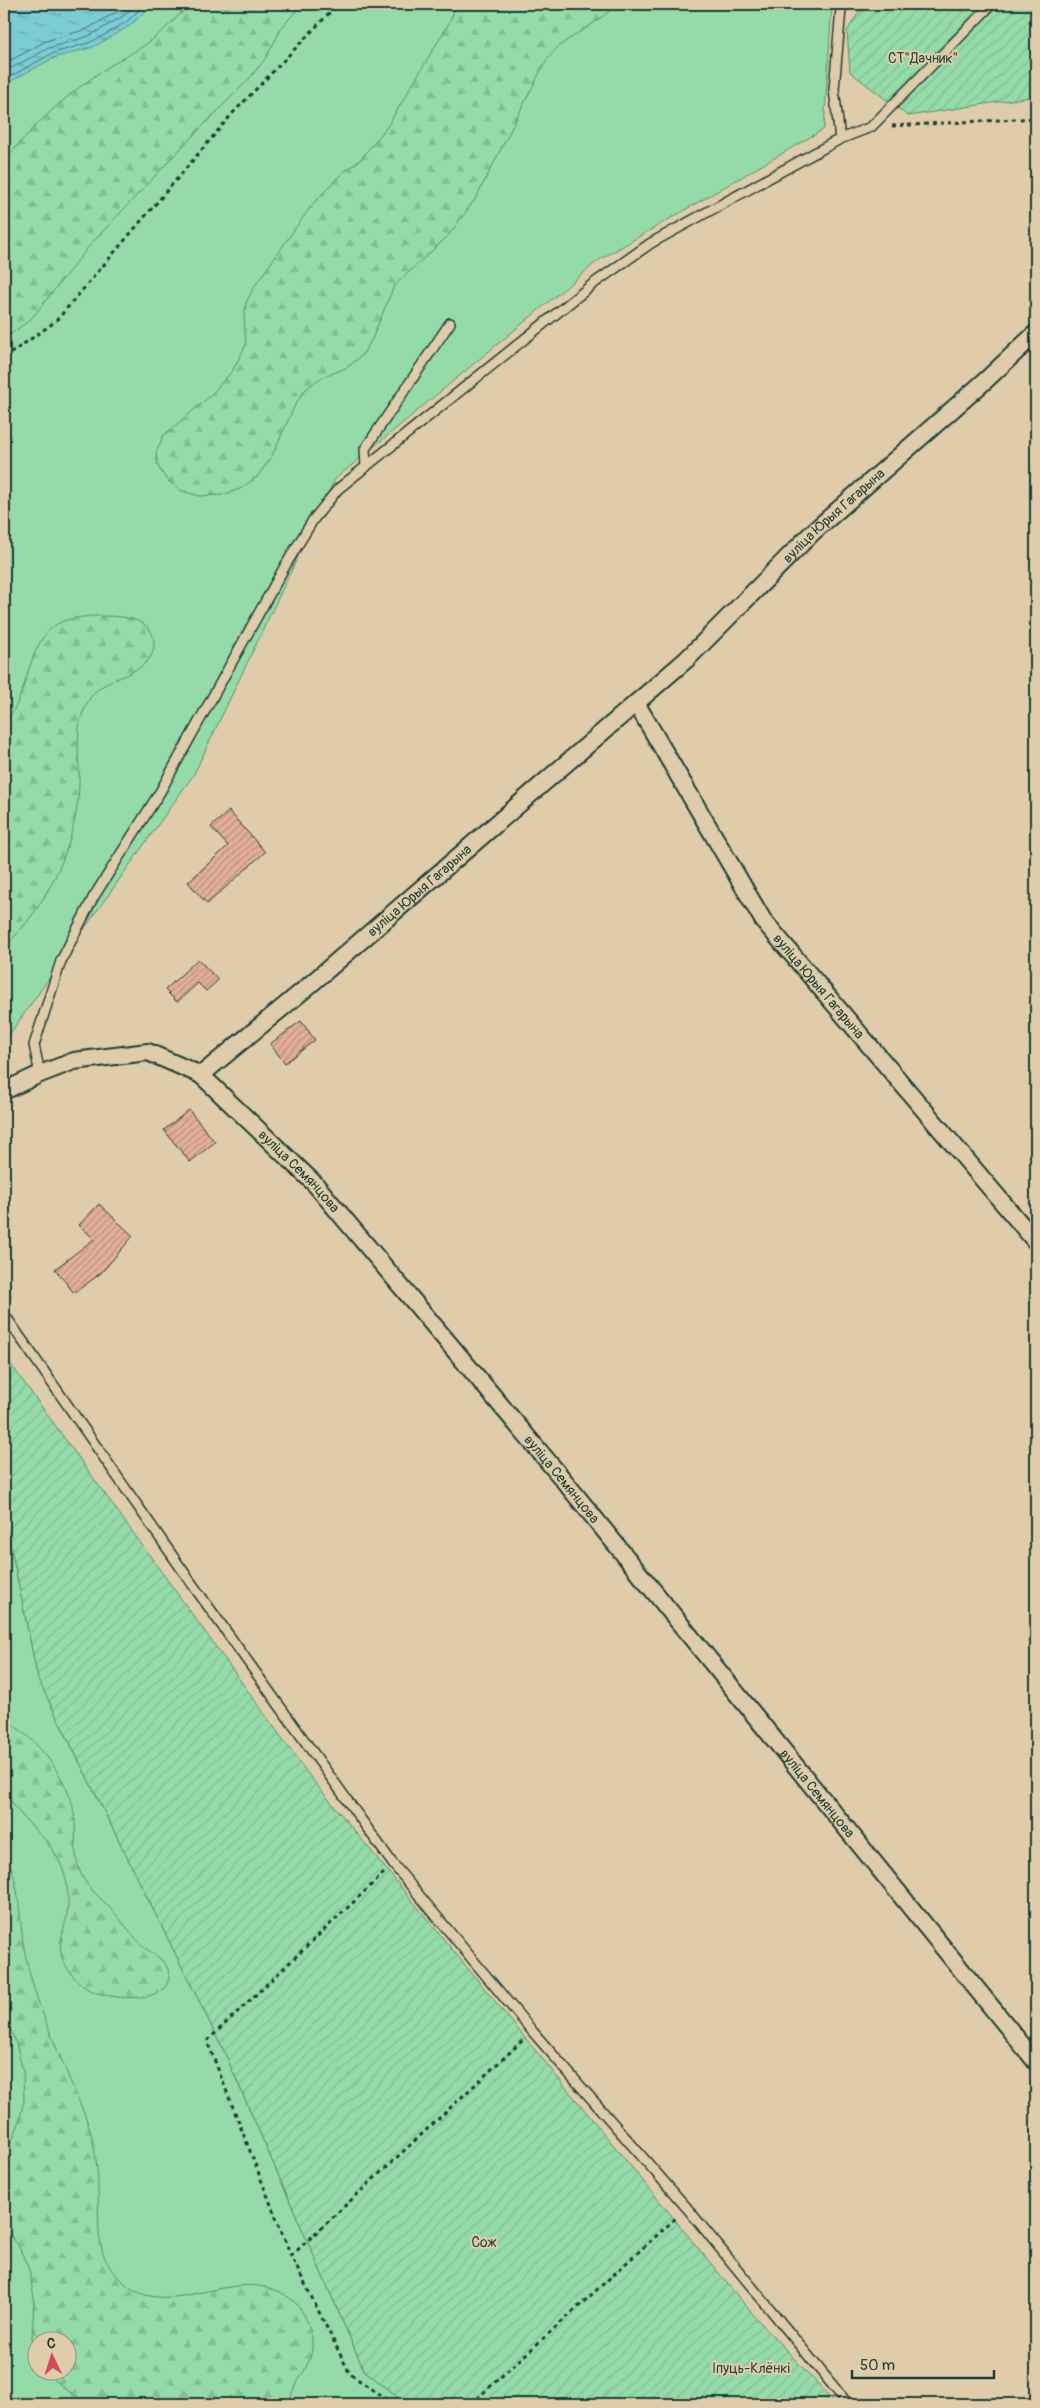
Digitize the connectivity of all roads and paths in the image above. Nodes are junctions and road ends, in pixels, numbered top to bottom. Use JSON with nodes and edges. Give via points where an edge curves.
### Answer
{"nodes":[{"id":1,"x":338,"y":4,"type":"edge"},
{"id":2,"x":845,"y":4,"type":"edge"},
{"id":3,"x":992,"y":4,"type":"edge"},
{"id":4,"x":1036,"y":118,"type":"edge"},
{"id":5,"x":871,"y":127,"type":"junction"},
{"id":6,"x":840,"y":139,"type":"junction"},
{"id":7,"x":450,"y":323,"type":"dead end"},
{"id":8,"x":1036,"y":333,"type":"edge"},
{"id":9,"x":4,"y":358,"type":"edge"},
{"id":10,"x":366,"y":467,"type":"junction"},
{"id":11,"x":636,"y":703,"type":"junction"},
{"id":12,"x":40,"y":1074,"type":"junction"},
{"id":13,"x":201,"y":1076,"type":"junction"},
{"id":14,"x":4,"y":1092,"type":"edge"},
{"id":15,"x":1036,"y":1242,"type":"edge"},
{"id":16,"x":4,"y":1314,"type":"edge"},
{"id":17,"x":394,"y":1864,"type":"junction"},
{"id":18,"x":533,"y":2032,"type":"junction"},
{"id":19,"x":1036,"y":2062,"type":"edge"},
{"id":20,"x":687,"y":2208,"type":"junction"},
{"id":21,"x":291,"y":2256,"type":"junction"},
{"id":22,"x":393,"y":2404,"type":"edge"},
{"id":23,"x":470,"y":2404,"type":"edge"},
{"id":24,"x":848,"y":2404,"type":"edge"}],
"edges":[{"from":1,"to":9,"type":"path","via":[[233,113],[56,321]]},
{"from":2,"to":6,"type":"lane","via":[[841,9],[834,89]]},
{"from":3,"to":5,"type":"lane"},
{"from":4,"to":5,"type":"path"},
{"from":5,"to":6,"type":"lane"},
{"from":6,"to":10,"type":"lane","via":[[637,254],[593,284]]},
{"from":7,"to":10,"type":"lane","via":[[364,449]]},
{"from":8,"to":11,"type":"street","name":"вуліца Юрыя Гагарына","via":[[813,532],[686,659]]},
{"from":10,"to":12,"type":"lane","via":[[338,489],[313,520],[160,792],[93,898],[61,961],[34,1045]]},
{"from":11,"to":13,"type":"street","name":"вуліца Юрыя Гагарына"},
{"from":11,"to":15,"type":"street","name":"вуліца Юрыя Гагарына","via":[[763,920]]},
{"from":12,"to":13,"type":"street","name":"вуліца Семянцова","via":[[74,1061],[148,1052]]},
{"from":12,"to":14,"type":"street","name":"вуліца Семянцова"},
{"from":13,"to":19,"type":"street","name":"вуліца Семянцова","via":[[315,1184],[561,1477]]},
{"from":16,"to":17,"type":"lane","via":[[190,1581]]},
{"from":17,"to":18,"type":"lane"},
{"from":17,"to":21,"type":"path","via":[[207,2041]]},
{"from":18,"to":20,"type":"lane"},
{"from":18,"to":21,"type":"path"},
{"from":20,"to":23,"type":"path"},
{"from":20,"to":24,"type":"lane"},
{"from":21,"to":22,"type":"path","via":[[350,2374]]}]}
